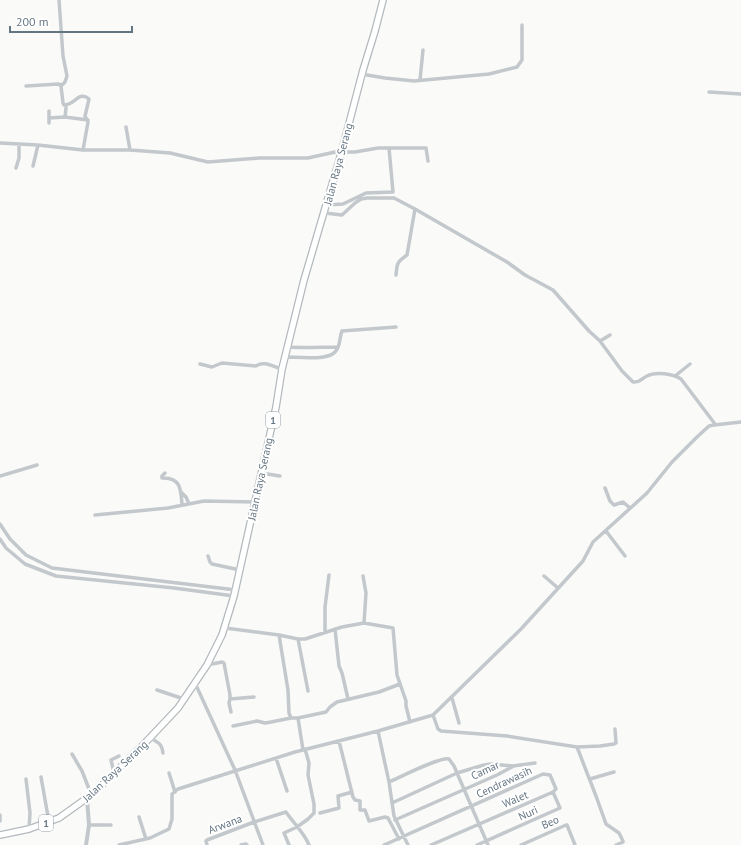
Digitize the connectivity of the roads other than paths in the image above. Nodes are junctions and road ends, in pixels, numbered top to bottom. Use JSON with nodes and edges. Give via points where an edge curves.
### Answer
{"nodes":[{"id":1,"x":59,"y":0,"type":"edge"},
{"id":2,"x":383,"y":0,"type":"edge"},
{"id":3,"x":522,"y":25,"type":"dead end"},
{"id":4,"x":423,"y":50,"type":"dead end"},
{"id":5,"x":361,"y":74,"type":"junction"},
{"id":6,"x":420,"y":80,"type":"junction"},
{"id":7,"x":26,"y":86,"type":"dead end"},
{"id":8,"x":61,"y":86,"type":"junction"},
{"id":9,"x":708,"y":92,"type":"dead end"},
{"id":10,"x":741,"y":94,"type":"edge"},
{"id":11,"x":66,"y":108,"type":"dead end"},
{"id":12,"x":49,"y":111,"type":"dead end"},
{"id":13,"x":65,"y":117,"type":"junction"},
{"id":14,"x":49,"y":118,"type":"junction"},
{"id":15,"x":88,"y":120,"type":"junction"},
{"id":16,"x":49,"y":122,"type":"dead end"},
{"id":17,"x":126,"y":127,"type":"dead end"},
{"id":18,"x":0,"y":144,"type":"edge"},
{"id":19,"x":19,"y":144,"type":"junction"},
{"id":20,"x":38,"y":145,"type":"junction"},
{"id":21,"x":389,"y":148,"type":"junction"},
{"id":22,"x":83,"y":150,"type":"junction"},
{"id":23,"x":130,"y":150,"type":"junction"},
{"id":24,"x":341,"y":154,"type":"junction"},
{"id":25,"x":428,"y":161,"type":"dead end"},
{"id":26,"x":33,"y":166,"type":"dead end"},
{"id":27,"x":16,"y":168,"type":"dead end"},
{"id":28,"x":327,"y":205,"type":"junction"},
{"id":29,"x":415,"y":209,"type":"junction"},
{"id":30,"x":325,"y":213,"type":"junction"},
{"id":31,"x":396,"y":275,"type":"dead end"},
{"id":32,"x":396,"y":327,"type":"dead end"},
{"id":33,"x":610,"y":335,"type":"dead end"},
{"id":34,"x":600,"y":341,"type":"junction"},
{"id":35,"x":287,"y":347,"type":"junction"},
{"id":36,"x":338,"y":347,"type":"junction"},
{"id":37,"x":285,"y":357,"type":"junction"},
{"id":38,"x":200,"y":364,"type":"dead end"},
{"id":39,"x":690,"y":364,"type":"dead end"},
{"id":40,"x":282,"y":369,"type":"junction"},
{"id":41,"x":675,"y":376,"type":"junction"},
{"id":42,"x":741,"y":422,"type":"edge"},
{"id":43,"x":715,"y":424,"type":"junction"},
{"id":44,"x":37,"y":465,"type":"dead end"},
{"id":45,"x":165,"y":473,"type":"dead end"},
{"id":46,"x":261,"y":473,"type":"junction"},
{"id":47,"x":0,"y":475,"type":"edge"},
{"id":48,"x":280,"y":476,"type":"dead end"},
{"id":49,"x":605,"y":488,"type":"dead end"},
{"id":50,"x":181,"y":492,"type":"junction"},
{"id":51,"x":255,"y":502,"type":"junction"},
{"id":52,"x":189,"y":504,"type":"junction"},
{"id":53,"x":182,"y":505,"type":"junction"},
{"id":54,"x":630,"y":508,"type":"junction"},
{"id":55,"x":95,"y":515,"type":"dead end"},
{"id":56,"x":0,"y":524,"type":"edge"},
{"id":57,"x":606,"y":530,"type":"junction"},
{"id":58,"x":0,"y":539,"type":"edge"},
{"id":59,"x":208,"y":556,"type":"dead end"},
{"id":60,"x":625,"y":556,"type":"dead end"},
{"id":61,"x":75,"y":570,"type":"junction"},
{"id":62,"x":240,"y":570,"type":"junction"},
{"id":63,"x":329,"y":575,"type":"dead end"},
{"id":64,"x":364,"y":576,"type":"dead end"},
{"id":65,"x":544,"y":576,"type":"dead end"},
{"id":66,"x":73,"y":578,"type":"junction"},
{"id":67,"x":558,"y":588,"type":"junction"},
{"id":68,"x":235,"y":593,"type":"junction"},
{"id":69,"x":364,"y":622,"type":"junction"},
{"id":70,"x":224,"y":628,"type":"junction"},
{"id":71,"x":335,"y":629,"type":"junction"},
{"id":72,"x":325,"y":632,"type":"junction"},
{"id":73,"x":279,"y":635,"type":"junction"},
{"id":74,"x":298,"y":639,"type":"junction"},
{"id":75,"x":207,"y":665,"type":"junction"},
{"id":76,"x":195,"y":683,"type":"junction"},
{"id":77,"x":400,"y":684,"type":"junction"},
{"id":78,"x":157,"y":690,"type":"dead end"},
{"id":79,"x":308,"y":691,"type":"dead end"},
{"id":80,"x":254,"y":697,"type":"dead end"},
{"id":81,"x":452,"y":698,"type":"junction"},
{"id":82,"x":184,"y":699,"type":"junction"},
{"id":83,"x":230,"y":699,"type":"junction"},
{"id":84,"x":348,"y":699,"type":"junction"},
{"id":85,"x":231,"y":712,"type":"dead end"},
{"id":86,"x":433,"y":715,"type":"junction"},
{"id":87,"x":291,"y":718,"type":"junction"},
{"id":88,"x":298,"y":718,"type":"junction"},
{"id":89,"x":410,"y":722,"type":"junction"},
{"id":90,"x":459,"y":723,"type":"dead end"},
{"id":91,"x":233,"y":726,"type":"dead end"},
{"id":92,"x":615,"y":729,"type":"dead end"},
{"id":93,"x":378,"y":731,"type":"junction"},
{"id":94,"x":150,"y":738,"type":"junction"},
{"id":95,"x":340,"y":741,"type":"junction"},
{"id":96,"x":577,"y":747,"type":"junction"},
{"id":97,"x":304,"y":750,"type":"junction"},
{"id":98,"x":163,"y":753,"type":"dead end"},
{"id":99,"x":72,"y":754,"type":"dead end"},
{"id":100,"x":119,"y":756,"type":"dead end"},
{"id":101,"x":276,"y":758,"type":"junction"},
{"id":102,"x":535,"y":763,"type":"dead end"},
{"id":103,"x":484,"y":765,"type":"junction"},
{"id":104,"x":513,"y":766,"type":"junction"},
{"id":105,"x":235,"y":770,"type":"junction"},
{"id":106,"x":486,"y":770,"type":"dead end"},
{"id":107,"x":614,"y":772,"type":"dead end"},
{"id":108,"x":169,"y":773,"type":"dead end"},
{"id":109,"x":457,"y":773,"type":"junction"},
{"id":110,"x":114,"y":774,"type":"junction"},
{"id":111,"x":41,"y":777,"type":"dead end"},
{"id":112,"x":590,"y":779,"type":"junction"},
{"id":113,"x":26,"y":780,"type":"dead end"},
{"id":114,"x":389,"y":782,"type":"junction"},
{"id":115,"x":556,"y":788,"type":"joint"},
{"id":116,"x":464,"y":790,"type":"junction"},
{"id":117,"x":287,"y":791,"type":"dead end"},
{"id":118,"x":175,"y":792,"type":"junction"},
{"id":119,"x":352,"y":792,"type":"junction"},
{"id":120,"x":553,"y":792,"type":"junction"},
{"id":121,"x":89,"y":796,"type":"junction"},
{"id":122,"x":392,"y":803,"type":"junction"},
{"id":123,"x":472,"y":807,"type":"junction"},
{"id":124,"x":320,"y":813,"type":"dead end"},
{"id":125,"x":0,"y":815,"type":"edge"},
{"id":126,"x":139,"y":817,"type":"dead end"},
{"id":127,"x":395,"y":820,"type":"junction"},
{"id":128,"x":0,"y":821,"type":"edge"},
{"id":129,"x":49,"y":822,"type":"junction"},
{"id":130,"x":254,"y":822,"type":"junction"},
{"id":131,"x":479,"y":824,"type":"junction"},
{"id":132,"x":88,"y":825,"type":"junction"},
{"id":133,"x":112,"y":826,"type":"dead end"},
{"id":134,"x":297,"y":827,"type":"junction"},
{"id":135,"x":29,"y":829,"type":"junction"},
{"id":136,"x":0,"y":835,"type":"edge"},
{"id":137,"x":404,"y":837,"type":"junction"},
{"id":138,"x":146,"y":839,"type":"junction"},
{"id":139,"x":399,"y":839,"type":"junction"},
{"id":140,"x":486,"y":841,"type":"junction"},
{"id":141,"x":139,"y":843,"type":"edge"},
{"id":142,"x":86,"y":845,"type":"edge"},
{"id":143,"x":119,"y":845,"type":"edge"},
{"id":144,"x":206,"y":845,"type":"edge"},
{"id":145,"x":241,"y":845,"type":"edge"},
{"id":146,"x":247,"y":845,"type":"edge"},
{"id":147,"x":263,"y":845,"type":"edge"},
{"id":148,"x":289,"y":845,"type":"edge"},
{"id":149,"x":310,"y":845,"type":"edge"},
{"id":150,"x":385,"y":845,"type":"edge"},
{"id":151,"x":408,"y":845,"type":"edge"},
{"id":152,"x":431,"y":845,"type":"edge"},
{"id":153,"x":477,"y":845,"type":"edge"},
{"id":154,"x":488,"y":845,"type":"edge"},
{"id":155,"x":521,"y":845,"type":"edge"},
{"id":156,"x":575,"y":845,"type":"edge"},
{"id":157,"x":616,"y":845,"type":"edge"}],
"edges":[{"from":1,"to":8,"type":"street","via":[[66,76]]},
{"from":2,"to":5,"type":"highway","name":"Jalan Raya Serang","number":"1"},
{"from":3,"to":6,"type":"street","via":[[522,60],[517,67],[489,74]]},
{"from":4,"to":6,"type":"street"},
{"from":5,"to":6,"type":"street","via":[[408,81]]},
{"from":5,"to":24,"type":"highway","name":"Jalan Raya Serang","number":"1"},
{"from":7,"to":8,"type":"street"},
{"from":8,"to":15,"type":"street","via":[[64,105],[84,95],[89,99],[85,116]]},
{"from":9,"to":10,"type":"street"},
{"from":11,"to":13,"type":"street"},
{"from":12,"to":14,"type":"street"},
{"from":13,"to":14,"type":"street"},
{"from":13,"to":15,"type":"street"},
{"from":14,"to":16,"type":"street"},
{"from":15,"to":22,"type":"street"},
{"from":17,"to":23,"type":"street"},
{"from":18,"to":19,"type":"street"},
{"from":19,"to":20,"type":"street"},
{"from":19,"to":27,"type":"street","via":[[20,158]]},
{"from":20,"to":22,"type":"street"},
{"from":20,"to":26,"type":"street"},
{"from":21,"to":24,"type":"street"},
{"from":21,"to":25,"type":"street","via":[[426,148]]},
{"from":21,"to":28,"type":"street","via":[[394,192],[366,193],[344,204]]},
{"from":22,"to":23,"type":"street"},
{"from":23,"to":24,"type":"street","via":[[170,153],[208,162],[308,158],[334,152]]},
{"from":24,"to":28,"type":"highway","name":"Jalan Raya Serang","number":"1"},
{"from":28,"to":30,"type":"highway","name":"Jalan Raya Serang","number":"1"},
{"from":29,"to":30,"type":"street","via":[[394,198],[373,198],[361,199],[342,215]]},
{"from":29,"to":31,"type":"street","via":[[407,255],[399,260]]},
{"from":29,"to":34,"type":"street","via":[[553,290]]},
{"from":30,"to":35,"type":"highway","name":"Jalan Raya Serang","number":"1"},
{"from":32,"to":36,"type":"street","via":[[345,330],[341,332]]},
{"from":33,"to":34,"type":"street"},
{"from":34,"to":41,"type":"street","via":[[633,382],[652,374]]},
{"from":35,"to":36,"type":"street"},
{"from":35,"to":37,"type":"highway","name":"Jalan Raya Serang","number":"1"},
{"from":36,"to":37,"type":"street","via":[[327,357]]},
{"from":37,"to":40,"type":"highway","name":"Jalan Raya Serang","number":"1"},
{"from":38,"to":40,"type":"street","via":[[212,367],[221,363],[255,366],[263,363]]},
{"from":39,"to":41,"type":"street"},
{"from":40,"to":46,"type":"highway","name":"Jalan Raya Serang","number":"1"},
{"from":41,"to":43,"type":"street","via":[[683,382]]},
{"from":42,"to":43,"type":"street"},
{"from":43,"to":54,"type":"street","via":[[697,437]]},
{"from":44,"to":47,"type":"street"},
{"from":45,"to":50,"type":"street","via":[[161,477],[176,481]]},
{"from":46,"to":48,"type":"street"},
{"from":46,"to":51,"type":"highway","name":"Jalan Raya Serang","number":"1"},
{"from":49,"to":54,"type":"street","via":[[612,504],[623,502]]},
{"from":50,"to":52,"type":"street"},
{"from":50,"to":53,"type":"street"},
{"from":51,"to":52,"type":"street","via":[[204,501]]},
{"from":51,"to":62,"type":"highway","name":"Jalan Raya Serang","number":"1"},
{"from":52,"to":53,"type":"street"},
{"from":53,"to":55,"type":"street"},
{"from":54,"to":57,"type":"street"},
{"from":56,"to":61,"type":"street","via":[[26,555],[52,568]]},
{"from":57,"to":60,"type":"street"},
{"from":57,"to":67,"type":"street","via":[[593,542],[583,561]]},
{"from":58,"to":66,"type":"street","via":[[6,548],[25,564],[56,576]]},
{"from":59,"to":62,"type":"street","via":[[212,564]]},
{"from":61,"to":66,"type":"street"},
{"from":61,"to":68,"type":"street"},
{"from":62,"to":68,"type":"highway","name":"Jalan Raya Serang","number":"1"},
{"from":63,"to":72,"type":"street"},
{"from":64,"to":69,"type":"street"},
{"from":65,"to":67,"type":"street"},
{"from":66,"to":68,"type":"street"},
{"from":67,"to":81,"type":"street"},
{"from":68,"to":70,"type":"highway","name":"Jalan Raya Serang","number":"1"},
{"from":69,"to":71,"type":"street"},
{"from":69,"to":77,"type":"street","via":[[393,628]]},
{"from":70,"to":73,"type":"street"},
{"from":70,"to":75,"type":"highway","name":"Jalan Raya Serang","number":"1"},
{"from":71,"to":72,"type":"street"},
{"from":71,"to":84,"type":"street","via":[[339,666]]},
{"from":72,"to":74,"type":"street","via":[[311,638]]},
{"from":73,"to":74,"type":"street"},
{"from":73,"to":87,"type":"street"},
{"from":74,"to":79,"type":"street"},
{"from":75,"to":76,"type":"highway","name":"Jalan Raya Serang","number":"1"},
{"from":75,"to":83,"type":"street","via":[[224,663]]},
{"from":76,"to":82,"type":"highway","name":"Jalan Raya Serang","number":"1"},
{"from":76,"to":105,"type":"street"},
{"from":77,"to":84,"type":"street"},
{"from":77,"to":89,"type":"street"},
{"from":78,"to":82,"type":"street"},
{"from":80,"to":83,"type":"street"},
{"from":81,"to":86,"type":"street"},
{"from":81,"to":90,"type":"street"},
{"from":82,"to":94,"type":"highway","name":"Jalan Raya Serang","number":"1"},
{"from":83,"to":85,"type":"street"},
{"from":84,"to":88,"type":"street","via":[[332,704],[326,712]]},
{"from":86,"to":89,"type":"street"},
{"from":86,"to":96,"type":"street","via":[[438,729],[445,732],[507,736]]},
{"from":87,"to":88,"type":"street"},
{"from":87,"to":91,"type":"street"},
{"from":88,"to":97,"type":"street"},
{"from":89,"to":93,"type":"street"},
{"from":92,"to":96,"type":"street","via":[[614,744]]},
{"from":93,"to":95,"type":"street"},
{"from":93,"to":114,"type":"street"},
{"from":94,"to":98,"type":"street","via":[[162,746]]},
{"from":94,"to":110,"type":"highway","name":"Jalan Raya Serang","number":"1"},
{"from":95,"to":97,"type":"street"},
{"from":95,"to":119,"type":"street"},
{"from":96,"to":112,"type":"street"},
{"from":97,"to":101,"type":"street"},
{"from":97,"to":134,"type":"street","via":[[309,763],[308,775],[314,812]]},
{"from":99,"to":121,"type":"street","via":[[82,771]]},
{"from":100,"to":110,"type":"street","via":[[112,760]]},
{"from":101,"to":105,"type":"street"},
{"from":101,"to":117,"type":"street"},
{"from":102,"to":104,"type":"street"},
{"from":103,"to":104,"type":"street"},
{"from":103,"to":106,"type":"street"},
{"from":103,"to":109,"type":"street"},
{"from":104,"to":116,"type":"street","name":"Camar"},
{"from":105,"to":118,"type":"street"},
{"from":105,"to":130,"type":"street"},
{"from":107,"to":112,"type":"street"},
{"from":108,"to":118,"type":"street"},
{"from":109,"to":114,"type":"street","via":[[450,759],[445,758]]},
{"from":109,"to":116,"type":"street"},
{"from":109,"to":122,"type":"street"},
{"from":110,"to":121,"type":"highway","name":"Jalan Raya Serang","number":"1"},
{"from":111,"to":129,"type":"street"},
{"from":112,"to":157,"type":"street","via":[[606,824],[619,833],[623,842]]},
{"from":113,"to":135,"type":"street"},
{"from":114,"to":122,"type":"street"},
{"from":115,"to":120,"type":"street","name":"Walet"},
{"from":115,"to":123,"type":"street","name":"Cendrawasih","via":[[550,775],[544,774]]},
{"from":116,"to":123,"type":"street"},
{"from":116,"to":127,"type":"street","name":"Camar"},
{"from":118,"to":138,"type":"street","via":[[172,794],[172,819],[169,829]]},
{"from":119,"to":124,"type":"street","via":[[338,796],[338,808]]},
{"from":119,"to":139,"type":"street","via":[[355,799],[360,801],[360,810],[364,810],[369,821],[388,818]]},
{"from":120,"to":131,"type":"street","name":"Walet"},
{"from":120,"to":140,"type":"street","name":"Nuri","via":[[560,808]]},
{"from":121,"to":129,"type":"highway","name":"Jalan Raya Serang","number":"1","via":[[59,818]]},
{"from":121,"to":132,"type":"street"},
{"from":122,"to":127,"type":"street"},
{"from":123,"to":131,"type":"street"},
{"from":123,"to":137,"type":"street","name":"Cendrawasih"},
{"from":125,"to":128,"type":"street"},
{"from":126,"to":138,"type":"street"},
{"from":127,"to":137,"type":"street"},
{"from":129,"to":135,"type":"highway","name":"Jalan Raya Serang","number":"1"},
{"from":130,"to":134,"type":"street","via":[[286,812]]},
{"from":130,"to":144,"type":"street","name":"Arwana","via":[[207,840]]},
{"from":130,"to":147,"type":"street"},
{"from":131,"to":140,"type":"street"},
{"from":131,"to":152,"type":"street","name":"Walet"},
{"from":132,"to":133,"type":"street"},
{"from":132,"to":142,"type":"street"},
{"from":134,"to":148,"type":"street","via":[[284,833]]},
{"from":134,"to":149,"type":"street","via":[[305,834]]},
{"from":135,"to":136,"type":"highway","name":"Jalan Raya Serang","number":"1"},
{"from":137,"to":139,"type":"street","name":"Cendrawasih"},
{"from":137,"to":151,"type":"street"},
{"from":138,"to":141,"type":"street"},
{"from":139,"to":150,"type":"street","name":"Cendrawasih"},
{"from":140,"to":153,"type":"street"},
{"from":140,"to":154,"type":"street"},
{"from":141,"to":143,"type":"street"},
{"from":145,"to":146,"type":"street"},
{"from":155,"to":156,"type":"street","name":"Beo","via":[[567,825]]}]}
